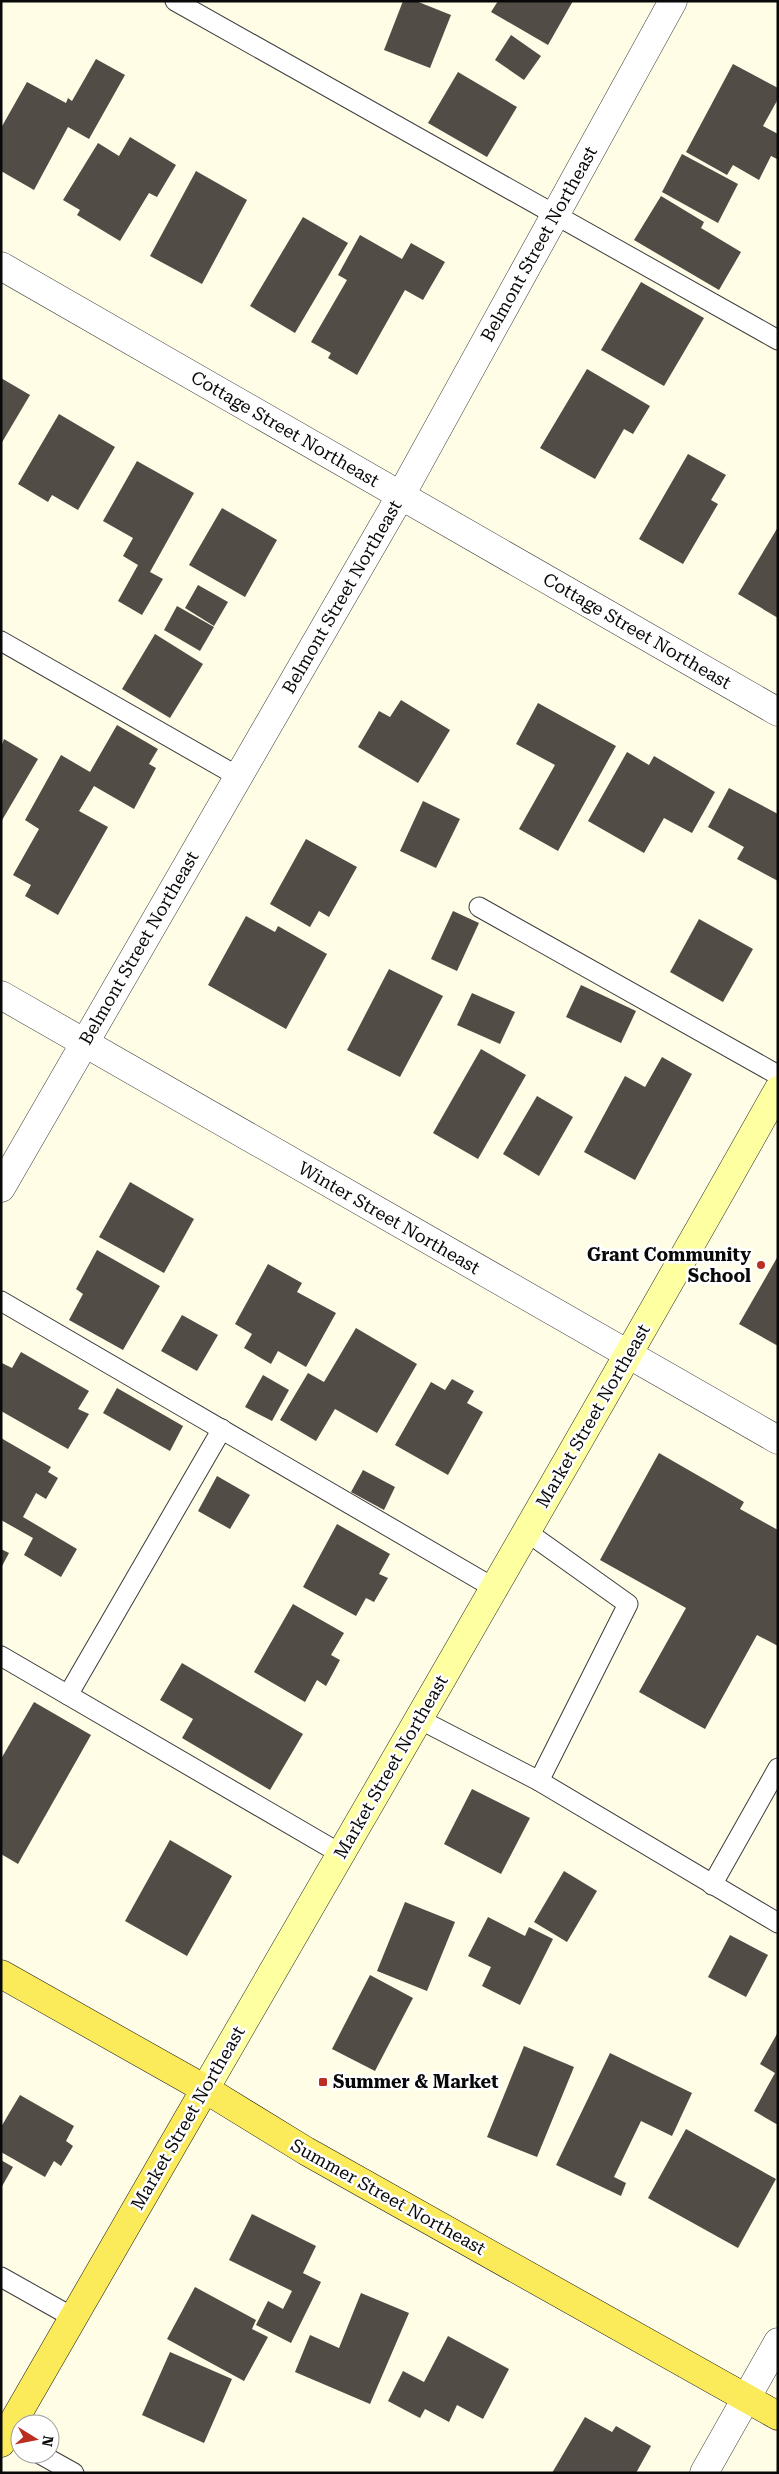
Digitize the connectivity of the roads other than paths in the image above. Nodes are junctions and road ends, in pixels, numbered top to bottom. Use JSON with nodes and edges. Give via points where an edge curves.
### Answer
{"nodes":[{"id":1,"x":175,"y":1,"type":"edge"},
{"id":2,"x":673,"y":1,"type":"edge"},
{"id":3,"x":556,"y":214,"type":"junction"},
{"id":4,"x":1,"y":266,"type":"edge"},
{"id":5,"x":778,"y":340,"type":"edge"},
{"id":6,"x":400,"y":495,"type":"junction"},
{"id":7,"x":1,"y":641,"type":"edge"},
{"id":8,"x":778,"y":712,"type":"edge"},
{"id":9,"x":239,"y":777,"type":"junction"},
{"id":10,"x":479,"y":907,"type":"dead end"},
{"id":11,"x":1,"y":995,"type":"edge"},
{"id":12,"x":84,"y":1042,"type":"junction"},
{"id":13,"x":778,"y":1076,"type":"edge"},
{"id":14,"x":778,"y":1090,"type":"edge"},
{"id":15,"x":1,"y":1188,"type":"edge"},
{"id":16,"x":1,"y":1301,"type":"edge"},
{"id":17,"x":627,"y":1354,"type":"junction"},
{"id":18,"x":222,"y":1430,"type":"junction"},
{"id":19,"x":778,"y":1440,"type":"edge"},
{"id":20,"x":527,"y":1532,"type":"junction"},
{"id":21,"x":494,"y":1588,"type":"junction"},
{"id":22,"x":1,"y":1656,"type":"edge"},
{"id":23,"x":68,"y":1695,"type":"junction"},
{"id":24,"x":419,"y":1719,"type":"junction"},
{"id":25,"x":778,"y":1768,"type":"edge"},
{"id":26,"x":539,"y":1781,"type":"junction"},
{"id":27,"x":341,"y":1854,"type":"junction"},
{"id":28,"x":712,"y":1885,"type":"junction"},
{"id":29,"x":778,"y":1923,"type":"edge"},
{"id":30,"x":1,"y":1974,"type":"edge"},
{"id":31,"x":205,"y":2089,"type":"junction"},
{"id":32,"x":1,"y":2277,"type":"edge"},
{"id":33,"x":74,"y":2318,"type":"junction"},
{"id":34,"x":778,"y":2342,"type":"edge"},
{"id":35,"x":746,"y":2398,"type":"junction"},
{"id":36,"x":778,"y":2416,"type":"edge"},
{"id":37,"x":9,"y":2440,"type":"edge"},
{"id":38,"x":58,"y":2464,"type":"edge"},
{"id":39,"x":74,"y":2473,"type":"edge"},
{"id":40,"x":704,"y":2473,"type":"edge"}],
"edges":[{"from":1,"to":3,"type":"lane"},
{"from":2,"to":3,"type":"street","name":"Belmont Street Northeast"},
{"from":3,"to":5,"type":"lane"},
{"from":3,"to":6,"type":"street","name":"Belmont Street Northeast"},
{"from":4,"to":6,"type":"street","name":"Cottage Street Northeast"},
{"from":6,"to":8,"type":"street","name":"Cottage Street Northeast"},
{"from":6,"to":9,"type":"street","name":"Belmont Street Northeast"},
{"from":7,"to":9,"type":"lane"},
{"from":9,"to":12,"type":"street","name":"Belmont Street Northeast"},
{"from":10,"to":13,"type":"lane"},
{"from":11,"to":12,"type":"street","name":"Winter Street Northeast"},
{"from":12,"to":15,"type":"street","name":"Belmont Street Northeast"},
{"from":12,"to":17,"type":"street","name":"Winter Street Northeast"},
{"from":14,"to":17,"type":"main road","name":"Market Street Northeast"},
{"from":16,"to":18,"type":"lane"},
{"from":17,"to":19,"type":"street","name":"Winter Street Northeast"},
{"from":17,"to":20,"type":"main road","name":"Market Street Northeast"},
{"from":18,"to":21,"type":"lane"},
{"from":18,"to":23,"type":"lane"},
{"from":20,"to":21,"type":"main road","name":"Market Street Northeast"},
{"from":20,"to":26,"type":"lane","via":[[628,1604]]},
{"from":21,"to":24,"type":"main road","name":"Market Street Northeast"},
{"from":22,"to":23,"type":"lane"},
{"from":23,"to":27,"type":"lane"},
{"from":24,"to":26,"type":"lane"},
{"from":24,"to":27,"type":"main road","name":"Market Street Northeast"},
{"from":25,"to":28,"type":"lane"},
{"from":26,"to":28,"type":"lane"},
{"from":27,"to":31,"type":"main road","name":"Market Street Northeast"},
{"from":28,"to":29,"type":"lane"},
{"from":30,"to":31,"type":"main road","name":"Summer Street Northeast"},
{"from":31,"to":33,"type":"main road","name":"Market Street Northeast"},
{"from":31,"to":35,"type":"main road","name":"Summer Street Northeast","via":[[306,2151]]},
{"from":32,"to":33,"type":"lane"},
{"from":33,"to":37,"type":"main road","name":"Market Street Northeast"},
{"from":34,"to":35,"type":"street"},
{"from":35,"to":36,"type":"main road","name":"Summer Street Northeast"},
{"from":35,"to":40,"type":"street"},
{"from":38,"to":39,"type":"lane"}]}
